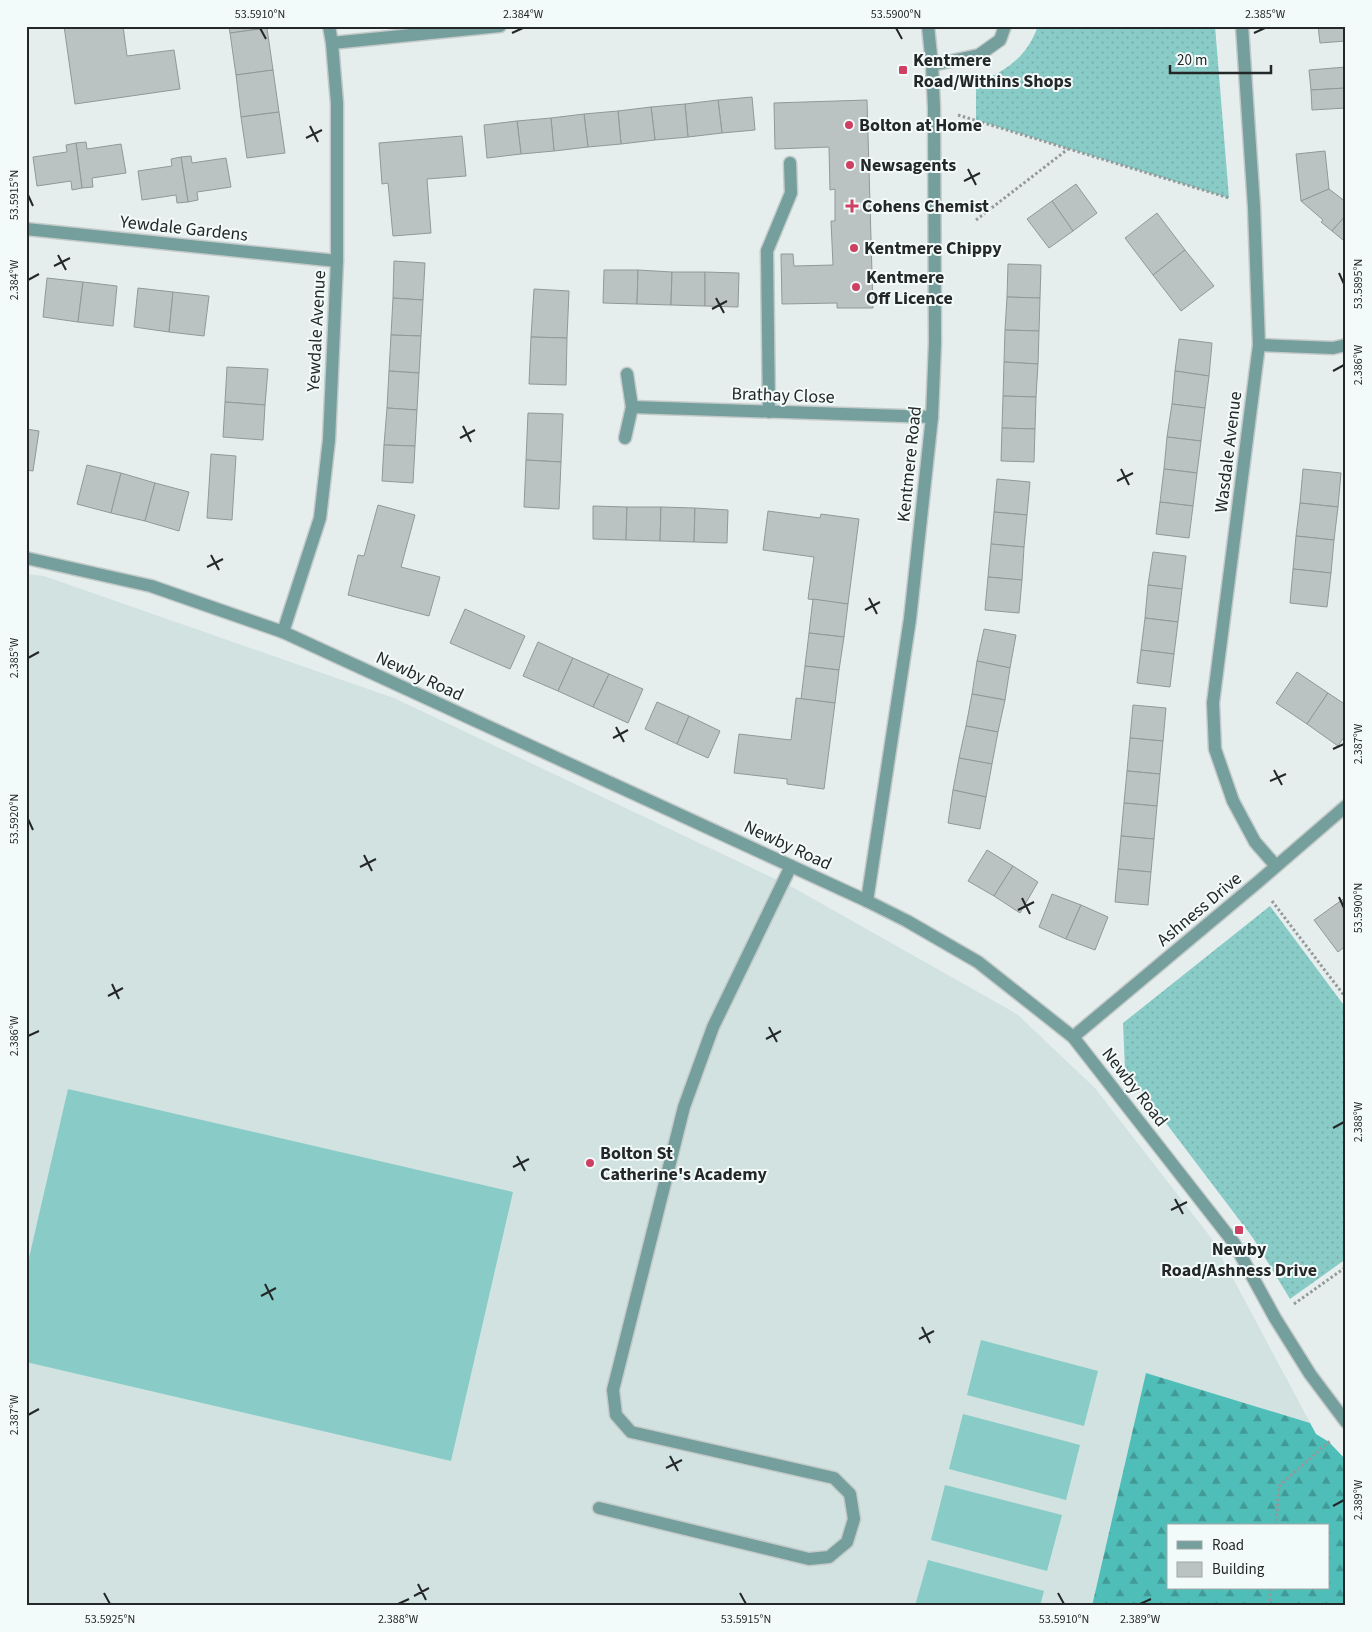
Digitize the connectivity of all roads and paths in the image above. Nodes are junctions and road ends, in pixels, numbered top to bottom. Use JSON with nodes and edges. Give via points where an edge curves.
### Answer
{"nodes":[{"id":1,"x":329,"y":26,"type":"edge"},
{"id":2,"x":500,"y":26,"type":"edge"},
{"id":3,"x":928,"y":26,"type":"edge"},
{"id":4,"x":1005,"y":26,"type":"edge"},
{"id":5,"x":1242,"y":26,"type":"edge"},
{"id":6,"x":332,"y":43,"type":"junction"},
{"id":7,"x":932,"y":65,"type":"junction"},
{"id":8,"x":934,"y":108,"type":"junction"},
{"id":9,"x":1068,"y":149,"type":"junction"},
{"id":10,"x":790,"y":163,"type":"dead end"},
{"id":11,"x":1229,"y":198,"type":"dead end"},
{"id":12,"x":976,"y":220,"type":"dead end"},
{"id":13,"x":26,"y":229,"type":"edge"},
{"id":14,"x":337,"y":261,"type":"junction"},
{"id":15,"x":1259,"y":345,"type":"junction"},
{"id":16,"x":1346,"y":345,"type":"edge"},
{"id":17,"x":627,"y":374,"type":"dead end"},
{"id":18,"x":632,"y":407,"type":"junction"},
{"id":19,"x":769,"y":412,"type":"junction"},
{"id":20,"x":932,"y":418,"type":"junction"},
{"id":21,"x":625,"y":438,"type":"dead end"},
{"id":22,"x":26,"y":558,"type":"edge"},
{"id":23,"x":283,"y":632,"type":"junction"},
{"id":24,"x":1346,"y":806,"type":"edge"},
{"id":25,"x":791,"y":866,"type":"junction"},
{"id":26,"x":1276,"y":866,"type":"junction"},
{"id":27,"x":1258,"y":882,"type":"junction"},
{"id":28,"x":868,"y":901,"type":"junction"},
{"id":29,"x":1346,"y":998,"type":"edge"},
{"id":30,"x":1074,"y":1037,"type":"junction"},
{"id":31,"x":1346,"y":1267,"type":"edge"},
{"id":32,"x":1276,"y":1318,"type":"junction"},
{"id":33,"x":1346,"y":1422,"type":"edge"},
{"id":34,"x":1334,"y":1438,"type":"dead end"},
{"id":35,"x":600,"y":1508,"type":"dead end"},
{"id":36,"x":1276,"y":1524,"type":"edge"},
{"id":37,"x":1271,"y":1590,"type":"edge"},
{"id":38,"x":1269,"y":1606,"type":"edge"}],
"edges":[{"from":1,"to":6,"type":"street","name":"Yewdale Avenue"},
{"from":2,"to":6,"type":"street"},
{"from":3,"to":7,"type":"street","name":"Kentmere Road"},
{"from":4,"to":7,"type":"street","via":[[1000,40],[979,55]]},
{"from":5,"to":15,"type":"street","name":"Wasdale Avenue"},
{"from":6,"to":14,"type":"street","name":"Yewdale Avenue","via":[[337,103]]},
{"from":7,"to":8,"type":"street","name":"Kentmere Road"},
{"from":8,"to":9,"type":"path"},
{"from":8,"to":20,"type":"street","name":"Kentmere Road","via":[[935,342]]},
{"from":9,"to":11,"type":"path"},
{"from":9,"to":12,"type":"path"},
{"from":10,"to":19,"type":"street","via":[[791,193],[767,251]]},
{"from":13,"to":14,"type":"street","name":"Yewdale Gardens"},
{"from":14,"to":23,"type":"street","name":"Yewdale Avenue","via":[[329,440],[320,518]]},
{"from":15,"to":16,"type":"street","via":[[1333,348]]},
{"from":15,"to":26,"type":"street","name":"Wasdale Avenue","via":[[1214,703],[1214,731],[1215,749],[1233,801],[1255,842]]},
{"from":17,"to":18,"type":"street"},
{"from":18,"to":19,"type":"street","name":"Brathay Close"},
{"from":18,"to":21,"type":"street"},
{"from":19,"to":20,"type":"street","name":"Brathay Close"},
{"from":20,"to":28,"type":"street","name":"Kentmere Road","via":[[910,619]]},
{"from":22,"to":23,"type":"street","name":"Newby Road","via":[[151,586]]},
{"from":23,"to":25,"type":"street","name":"Newby Road"},
{"from":24,"to":26,"type":"street","name":"Ashness Drive"},
{"from":25,"to":28,"type":"street","name":"Newby Road"},
{"from":25,"to":35,"type":"street","via":[[713,1027],[684,1107],[613,1390],[616,1416],[631,1432],[834,1478],[850,1494],[854,1519],[848,1542],[829,1556],[809,1559]]},
{"from":26,"to":27,"type":"street","name":"Ashness Drive"},
{"from":27,"to":29,"type":"path"},
{"from":27,"to":30,"type":"street","name":"Ashness Drive"},
{"from":28,"to":30,"type":"street","name":"Newby Road","via":[[978,962]]},
{"from":30,"to":32,"type":"street","name":"Newby Road","via":[[1234,1243]]},
{"from":31,"to":32,"type":"path"},
{"from":32,"to":33,"type":"street","name":"Newby Road","via":[[1310,1374]]},
{"from":34,"to":36,"type":"path","via":[[1279,1486]]},
{"from":37,"to":38,"type":"path"}]}
